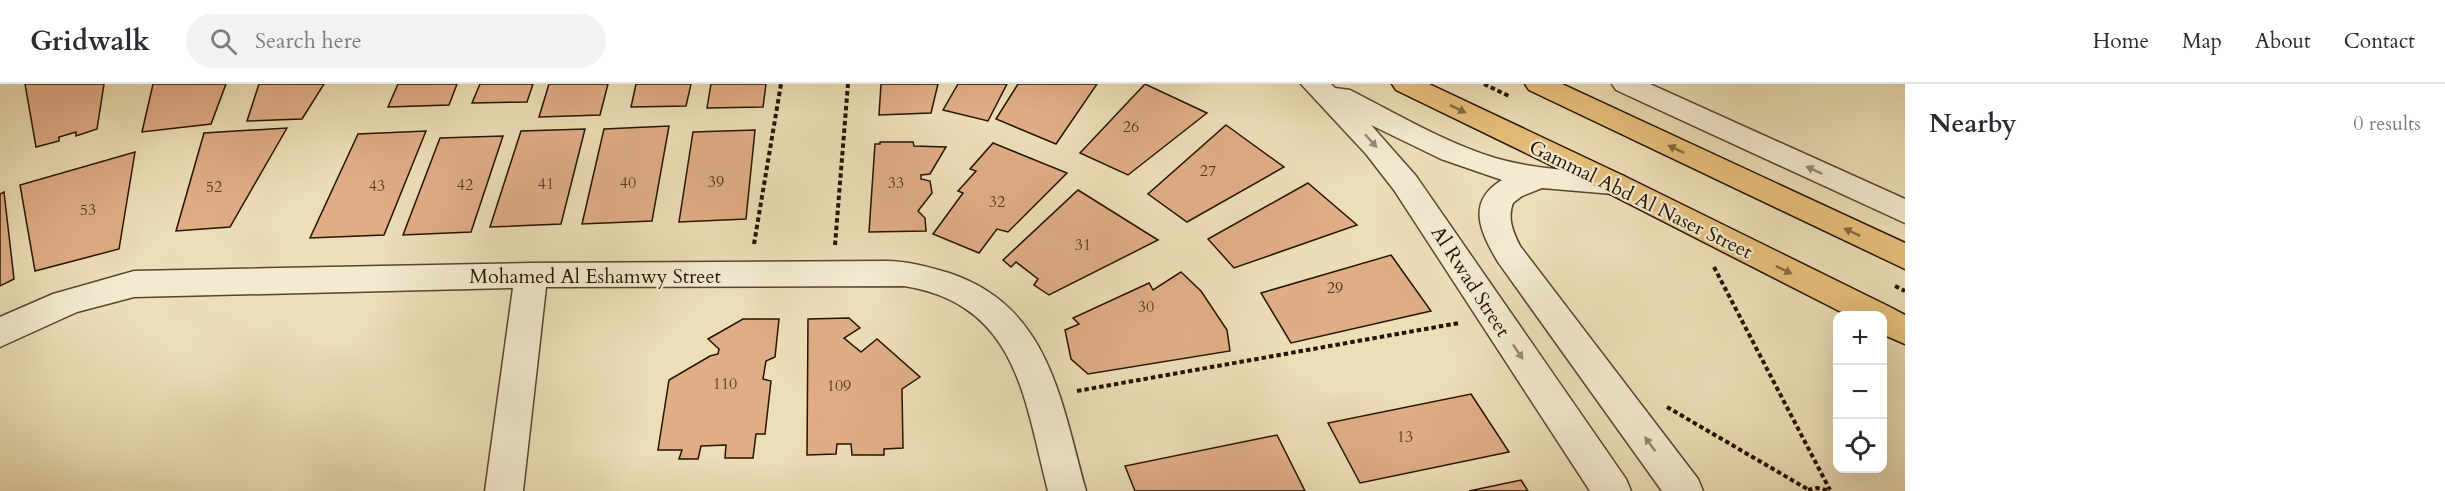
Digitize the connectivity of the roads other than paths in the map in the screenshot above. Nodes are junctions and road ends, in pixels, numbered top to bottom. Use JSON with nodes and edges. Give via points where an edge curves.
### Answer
{"nodes":[{"id":1,"x":1316,"y":84,"type":"edge"},
{"id":2,"x":1406,"y":84,"type":"edge"},
{"id":3,"x":1539,"y":84,"type":"edge"},
{"id":4,"x":1626,"y":84,"type":"edge"},
{"id":5,"x":1541,"y":178,"type":"junction"},
{"id":6,"x":1613,"y":183,"type":"junction"},
{"id":7,"x":1905,"y":212,"type":"edge"},
{"id":8,"x":1509,"y":254,"type":"junction"},
{"id":9,"x":1905,"y":257,"type":"edge"},
{"id":10,"x":1460,"y":265,"type":"junction"},
{"id":11,"x":531,"y":275,"type":"junction"},
{"id":12,"x":1868,"y":311,"type":"edge"},
{"id":13,"x":1887,"y":321,"type":"edge"},
{"id":14,"x":1905,"y":330,"type":"edge"},
{"id":15,"x":0,"y":333,"type":"edge"},
{"id":16,"x":504,"y":491,"type":"edge"},
{"id":17,"x":1067,"y":491,"type":"edge"},
{"id":18,"x":1612,"y":491,"type":"edge"},
{"id":19,"x":1684,"y":491,"type":"edge"}],
"edges":[{"from":1,"to":5,"type":"street","via":[[1437,146],[1496,168]]},
{"from":1,"to":10,"type":"street","name":"Al Rwad Street","one_way":true,"via":[[1406,183]]},
{"from":2,"to":6,"type":"main road","name":"Gammal Abd Al Naser Street","one_way":true},
{"from":9,"to":3,"type":"main road","one_way":true},
{"from":7,"to":4,"type":"street","one_way":true},
{"from":5,"to":6,"type":"street"},
{"from":5,"to":8,"type":"street","via":[[1518,184],[1501,195],[1493,212],[1496,232]]},
{"from":6,"to":12,"type":"main road","name":"Gammal Abd Al Naser Street","one_way":true},
{"from":8,"to":10,"type":"street","via":[[1481,245],[1460,255]]},
{"from":19,"to":8,"type":"street","one_way":true},
{"from":10,"to":18,"type":"street","name":"Al Rwad Street","one_way":true},
{"from":11,"to":15,"type":"street","name":"Mohamed Al Eshamwy Street","via":[[134,284],[84,295],[32,315]]},
{"from":11,"to":16,"type":"street"},
{"from":11,"to":17,"type":"street","name":"Mohamed Al Eshamwy Street","via":[[913,275],[954,287],[989,308],[1017,337],[1034,373]]},
{"from":13,"to":14,"type":"main road"}]}
